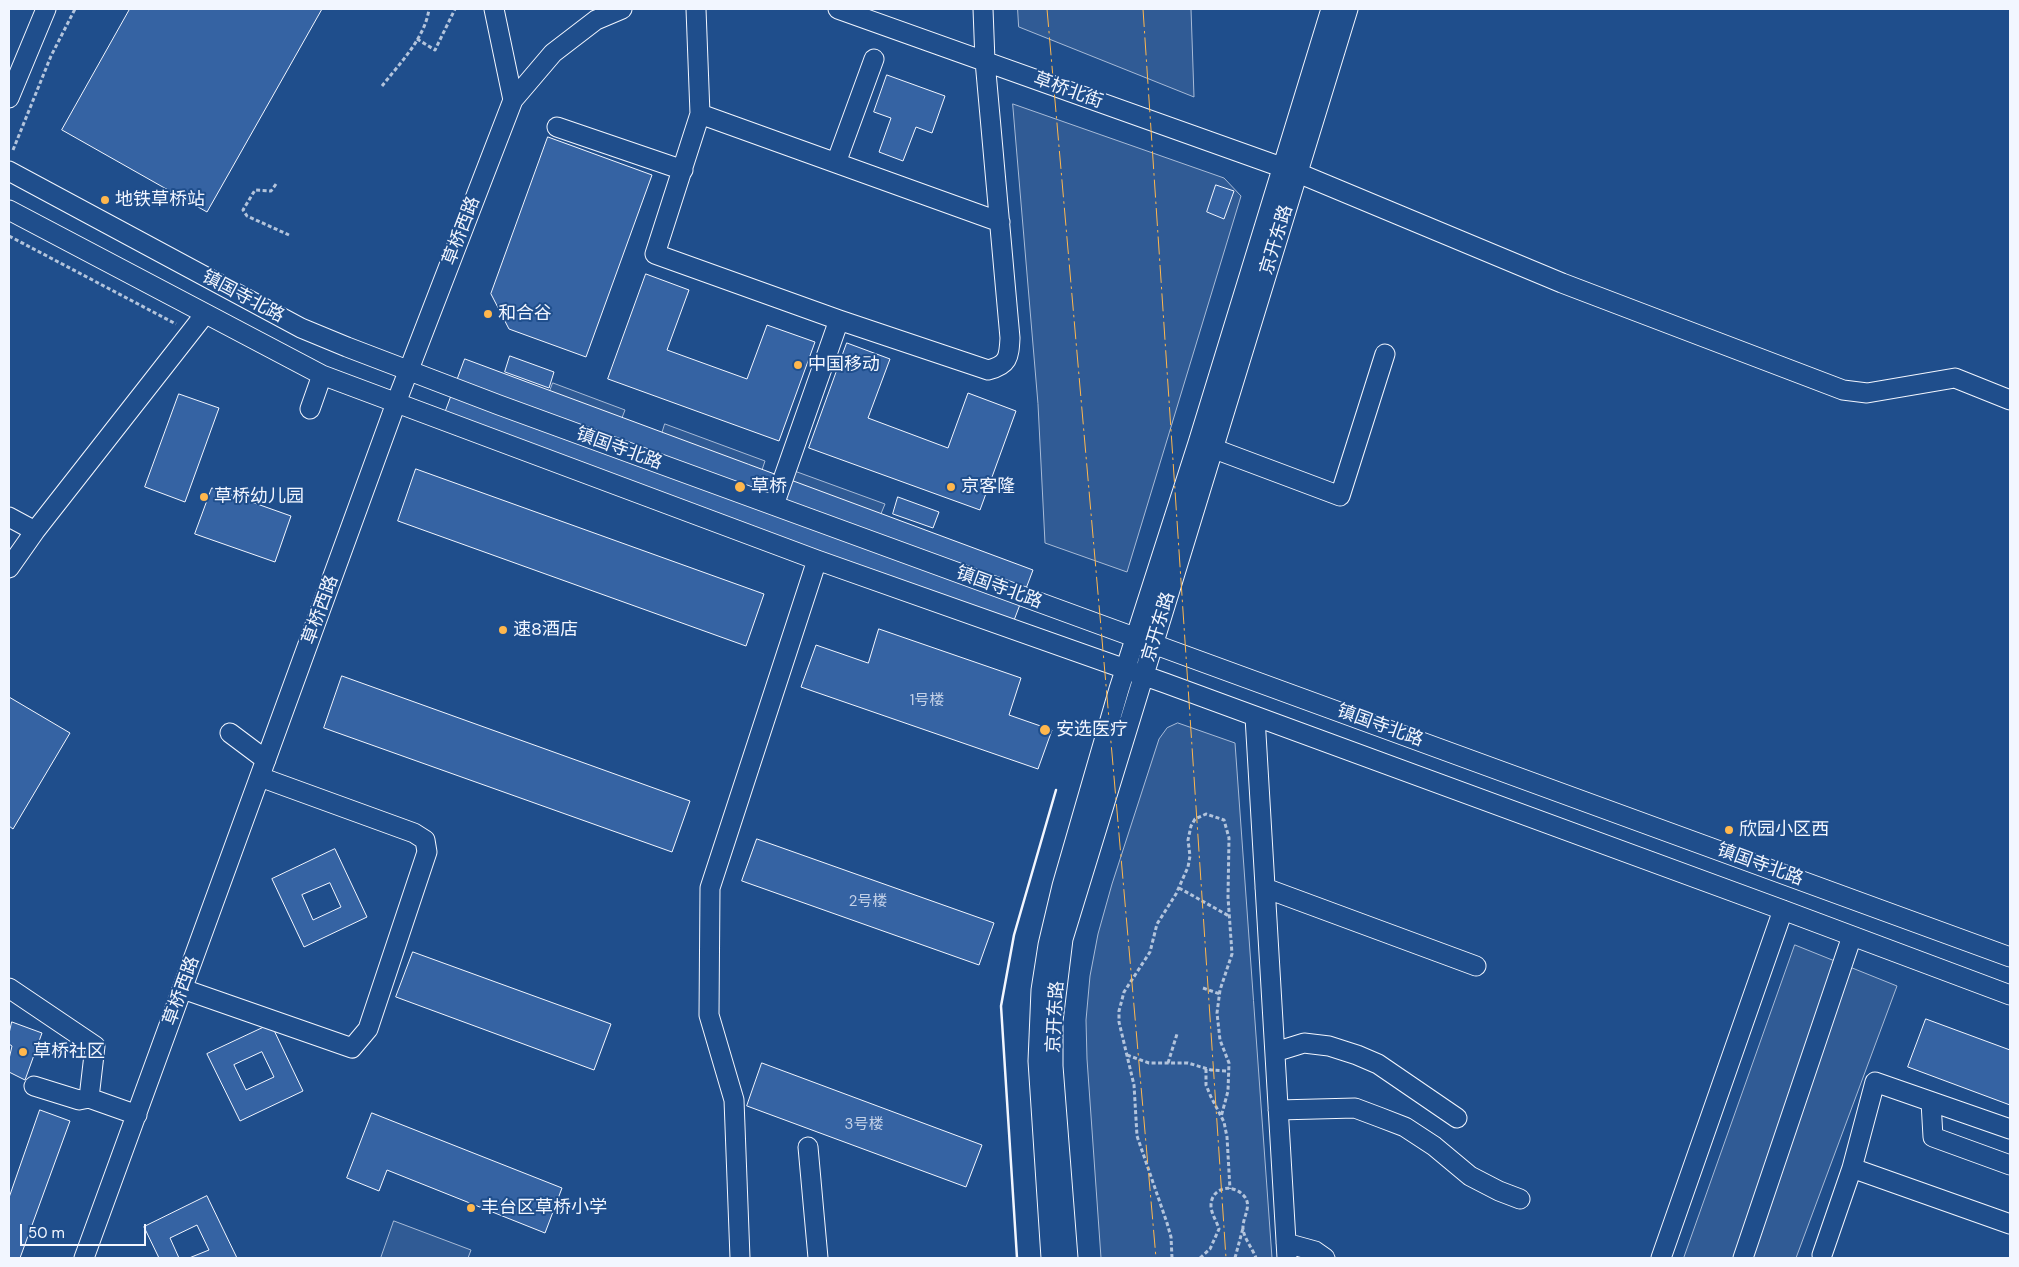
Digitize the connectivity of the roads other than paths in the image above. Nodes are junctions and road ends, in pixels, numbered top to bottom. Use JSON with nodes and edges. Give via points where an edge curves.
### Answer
{"nodes":[{"id":1,"x":46,"y":9,"type":"edge"},
{"id":2,"x":494,"y":9,"type":"edge"},
{"id":3,"x":622,"y":9,"type":"edge"},
{"id":4,"x":696,"y":9,"type":"edge"},
{"id":5,"x":838,"y":9,"type":"edge"},
{"id":6,"x":983,"y":9,"type":"edge"},
{"id":7,"x":1331,"y":9,"type":"edge"},
{"id":8,"x":1348,"y":9,"type":"edge"},
{"id":9,"x":874,"y":59,"type":"dead end"},
{"id":10,"x":985,"y":61,"type":"junction"},
{"id":11,"x":9,"y":98,"type":"edge"},
{"id":12,"x":513,"y":100,"type":"junction"},
{"id":13,"x":700,"y":114,"type":"junction"},
{"id":14,"x":557,"y":127,"type":"dead end"},
{"id":15,"x":836,"y":163,"type":"junction"},
{"id":16,"x":683,"y":170,"type":"junction"},
{"id":17,"x":1290,"y":170,"type":"junction"},
{"id":18,"x":9,"y":172,"type":"edge"},
{"id":19,"x":9,"y":210,"type":"edge"},
{"id":20,"x":1000,"y":222,"type":"junction"},
{"id":21,"x":204,"y":314,"type":"junction"},
{"id":22,"x":838,"y":320,"type":"junction"},
{"id":23,"x":1385,"y":354,"type":"dead end"},
{"id":24,"x":408,"y":370,"type":"junction"},
{"id":25,"x":322,"y":375,"type":"junction"},
{"id":26,"x":2010,"y":400,"type":"edge"},
{"id":27,"x":396,"y":403,"type":"junction"},
{"id":28,"x":310,"y":409,"type":"dead end"},
{"id":29,"x":1206,"y":446,"type":"junction"},
{"id":30,"x":774,"y":506,"type":"junction"},
{"id":31,"x":9,"y":517,"type":"edge"},
{"id":32,"x":35,"y":531,"type":"junction"},
{"id":33,"x":817,"y":560,"type":"junction"},
{"id":34,"x":9,"y":568,"type":"edge"},
{"id":35,"x":1136,"y":638,"type":"junction"},
{"id":36,"x":1154,"y":644,"type":"junction"},
{"id":37,"x":1126,"y":669,"type":"junction"},
{"id":38,"x":1144,"y":676,"type":"junction"},
{"id":39,"x":1255,"y":717,"type":"junction"},
{"id":40,"x":230,"y":733,"type":"dead end"},
{"id":41,"x":263,"y":769,"type":"junction"},
{"id":42,"x":1265,"y":888,"type":"junction"},
{"id":43,"x":1783,"y":910,"type":"junction"},
{"id":44,"x":1852,"y":936,"type":"junction"},
{"id":45,"x":2010,"y":957,"type":"edge"},
{"id":46,"x":1476,"y":966,"type":"dead end"},
{"id":47,"x":9,"y":988,"type":"edge"},
{"id":48,"x":183,"y":989,"type":"junction"},
{"id":49,"x":2010,"y":995,"type":"edge"},
{"id":50,"x":1275,"y":1052,"type":"junction"},
{"id":51,"x":34,"y":1086,"type":"dead end"},
{"id":52,"x":88,"y":1098,"type":"junction"},
{"id":53,"x":1931,"y":1102,"type":"junction"},
{"id":54,"x":1278,"y":1110,"type":"junction"},
{"id":55,"x":137,"y":1115,"type":"junction"},
{"id":56,"x":1457,"y":1118,"type":"dead end"},
{"id":57,"x":2010,"y":1129,"type":"edge"},
{"id":58,"x":808,"y":1147,"type":"dead end"},
{"id":59,"x":2010,"y":1165,"type":"edge"},
{"id":60,"x":1852,"y":1168,"type":"junction"},
{"id":61,"x":1520,"y":1199,"type":"dead end"},
{"id":62,"x":2010,"y":1224,"type":"edge"},
{"id":63,"x":1286,"y":1250,"type":"edge"},
{"id":64,"x":1825,"y":1257,"type":"edge"},
{"id":65,"x":84,"y":1258,"type":"edge"},
{"id":66,"x":740,"y":1258,"type":"edge"},
{"id":67,"x":818,"y":1258,"type":"edge"},
{"id":68,"x":1051,"y":1258,"type":"edge"},
{"id":69,"x":1068,"y":1258,"type":"edge"},
{"id":70,"x":1325,"y":1258,"type":"edge"},
{"id":71,"x":1661,"y":1258,"type":"edge"},
{"id":72,"x":1744,"y":1258,"type":"edge"}],
"edges":[{"from":1,"to":11,"type":"street"},
{"from":2,"to":12,"type":"street"},
{"from":3,"to":12,"type":"street","name":"草桥西路","via":[[596,20],[553,53]]},
{"from":4,"to":13,"type":"street"},
{"from":5,"to":10,"type":"street","name":"草桥北街"},
{"from":6,"to":10,"type":"street"},
{"from":7,"to":17,"type":"street","name":"京开东路"},
{"from":8,"to":17,"type":"street","name":"京开东路"},
{"from":9,"to":15,"type":"street"},
{"from":10,"to":17,"type":"street","name":"草桥北街"},
{"from":10,"to":20,"type":"street"},
{"from":12,"to":24,"type":"street","name":"草桥西路"},
{"from":13,"to":15,"type":"street"},
{"from":13,"to":16,"type":"street"},
{"from":14,"to":16,"type":"street"},
{"from":15,"to":20,"type":"street"},
{"from":16,"to":22,"type":"street","via":[[655,254]]},
{"from":17,"to":26,"type":"street","name":"草桥北街","via":[[1562,283],[1843,390],[1867,393],[1955,378]]},
{"from":17,"to":29,"type":"street","name":"京开东路"},
{"from":18,"to":24,"type":"street","name":"镇国寺北路","via":[[301,328]]},
{"from":19,"to":21,"type":"street","name":"镇国寺北路"},
{"from":20,"to":22,"type":"street","via":[[1010,354],[998,368],[988,370]]},
{"from":21,"to":25,"type":"street","name":"镇国寺北路"},
{"from":21,"to":32,"type":"street"},
{"from":22,"to":30,"type":"street"},
{"from":23,"to":29,"type":"street","via":[[1340,496]]},
{"from":24,"to":27,"type":"street","name":"草桥西路"},
{"from":24,"to":30,"type":"street","name":"镇国寺北路"},
{"from":25,"to":27,"type":"street","name":"镇国寺北路"},
{"from":25,"to":28,"type":"street"},
{"from":27,"to":33,"type":"street","name":"镇国寺北路"},
{"from":27,"to":41,"type":"street","name":"草桥西路"},
{"from":29,"to":35,"type":"street","name":"京开东路"},
{"from":29,"to":36,"type":"street","name":"京开东路"},
{"from":30,"to":35,"type":"street","name":"镇国寺北路"},
{"from":31,"to":32,"type":"street"},
{"from":32,"to":34,"type":"street"},
{"from":33,"to":37,"type":"street","name":"镇国寺北路"},
{"from":33,"to":66,"type":"street","via":[[710,888],[709,1015],[734,1100]]},
{"from":35,"to":36,"type":"street","name":"镇国寺北路"},
{"from":35,"to":37,"type":"street","name":"京开东路"},
{"from":36,"to":38,"type":"street","name":"京开东路"},
{"from":36,"to":45,"type":"street","name":"镇国寺北路"},
{"from":37,"to":38,"type":"street","name":"镇国寺北路"},
{"from":37,"to":68,"type":"street","name":"京开东路","via":[[1062,886],[1041,990],[1038,1061]]},
{"from":38,"to":39,"type":"street","name":"镇国寺北路"},
{"from":38,"to":69,"type":"street","name":"京开东路","via":[[1063,939],[1053,1021],[1053,1066]]},
{"from":39,"to":42,"type":"street"},
{"from":39,"to":43,"type":"street","name":"镇国寺北路"},
{"from":40,"to":41,"type":"street"},
{"from":41,"to":48,"type":"street","name":"草桥西路"},
{"from":41,"to":48,"type":"street","via":[[425,840],[427,852],[368,1029],[352,1048]]},
{"from":42,"to":46,"type":"street"},
{"from":42,"to":50,"type":"street"},
{"from":43,"to":44,"type":"street","name":"镇国寺北路"},
{"from":43,"to":71,"type":"street"},
{"from":44,"to":49,"type":"street","name":"镇国寺北路"},
{"from":44,"to":72,"type":"street"},
{"from":47,"to":52,"type":"street","via":[[95,1046]]},
{"from":48,"to":55,"type":"street","name":"草桥西路"},
{"from":50,"to":54,"type":"street"},
{"from":50,"to":56,"type":"street","via":[[1304,1043],[1329,1046],[1357,1055],[1378,1064]]},
{"from":51,"to":52,"type":"street","via":[[79,1100]]},
{"from":52,"to":55,"type":"street"},
{"from":53,"to":57,"type":"street"},
{"from":53,"to":59,"type":"street","via":[[1933,1137]]},
{"from":53,"to":60,"type":"street","via":[[1876,1082]]},
{"from":54,"to":61,"type":"street","via":[[1355,1108],[1405,1127],[1470,1176]]},
{"from":54,"to":63,"type":"street"},
{"from":55,"to":65,"type":"street","name":"草桥西路"},
{"from":58,"to":67,"type":"street"},
{"from":60,"to":62,"type":"street"},
{"from":60,"to":64,"type":"street"},
{"from":63,"to":70,"type":"street","via":[[1315,1251]]}]}
